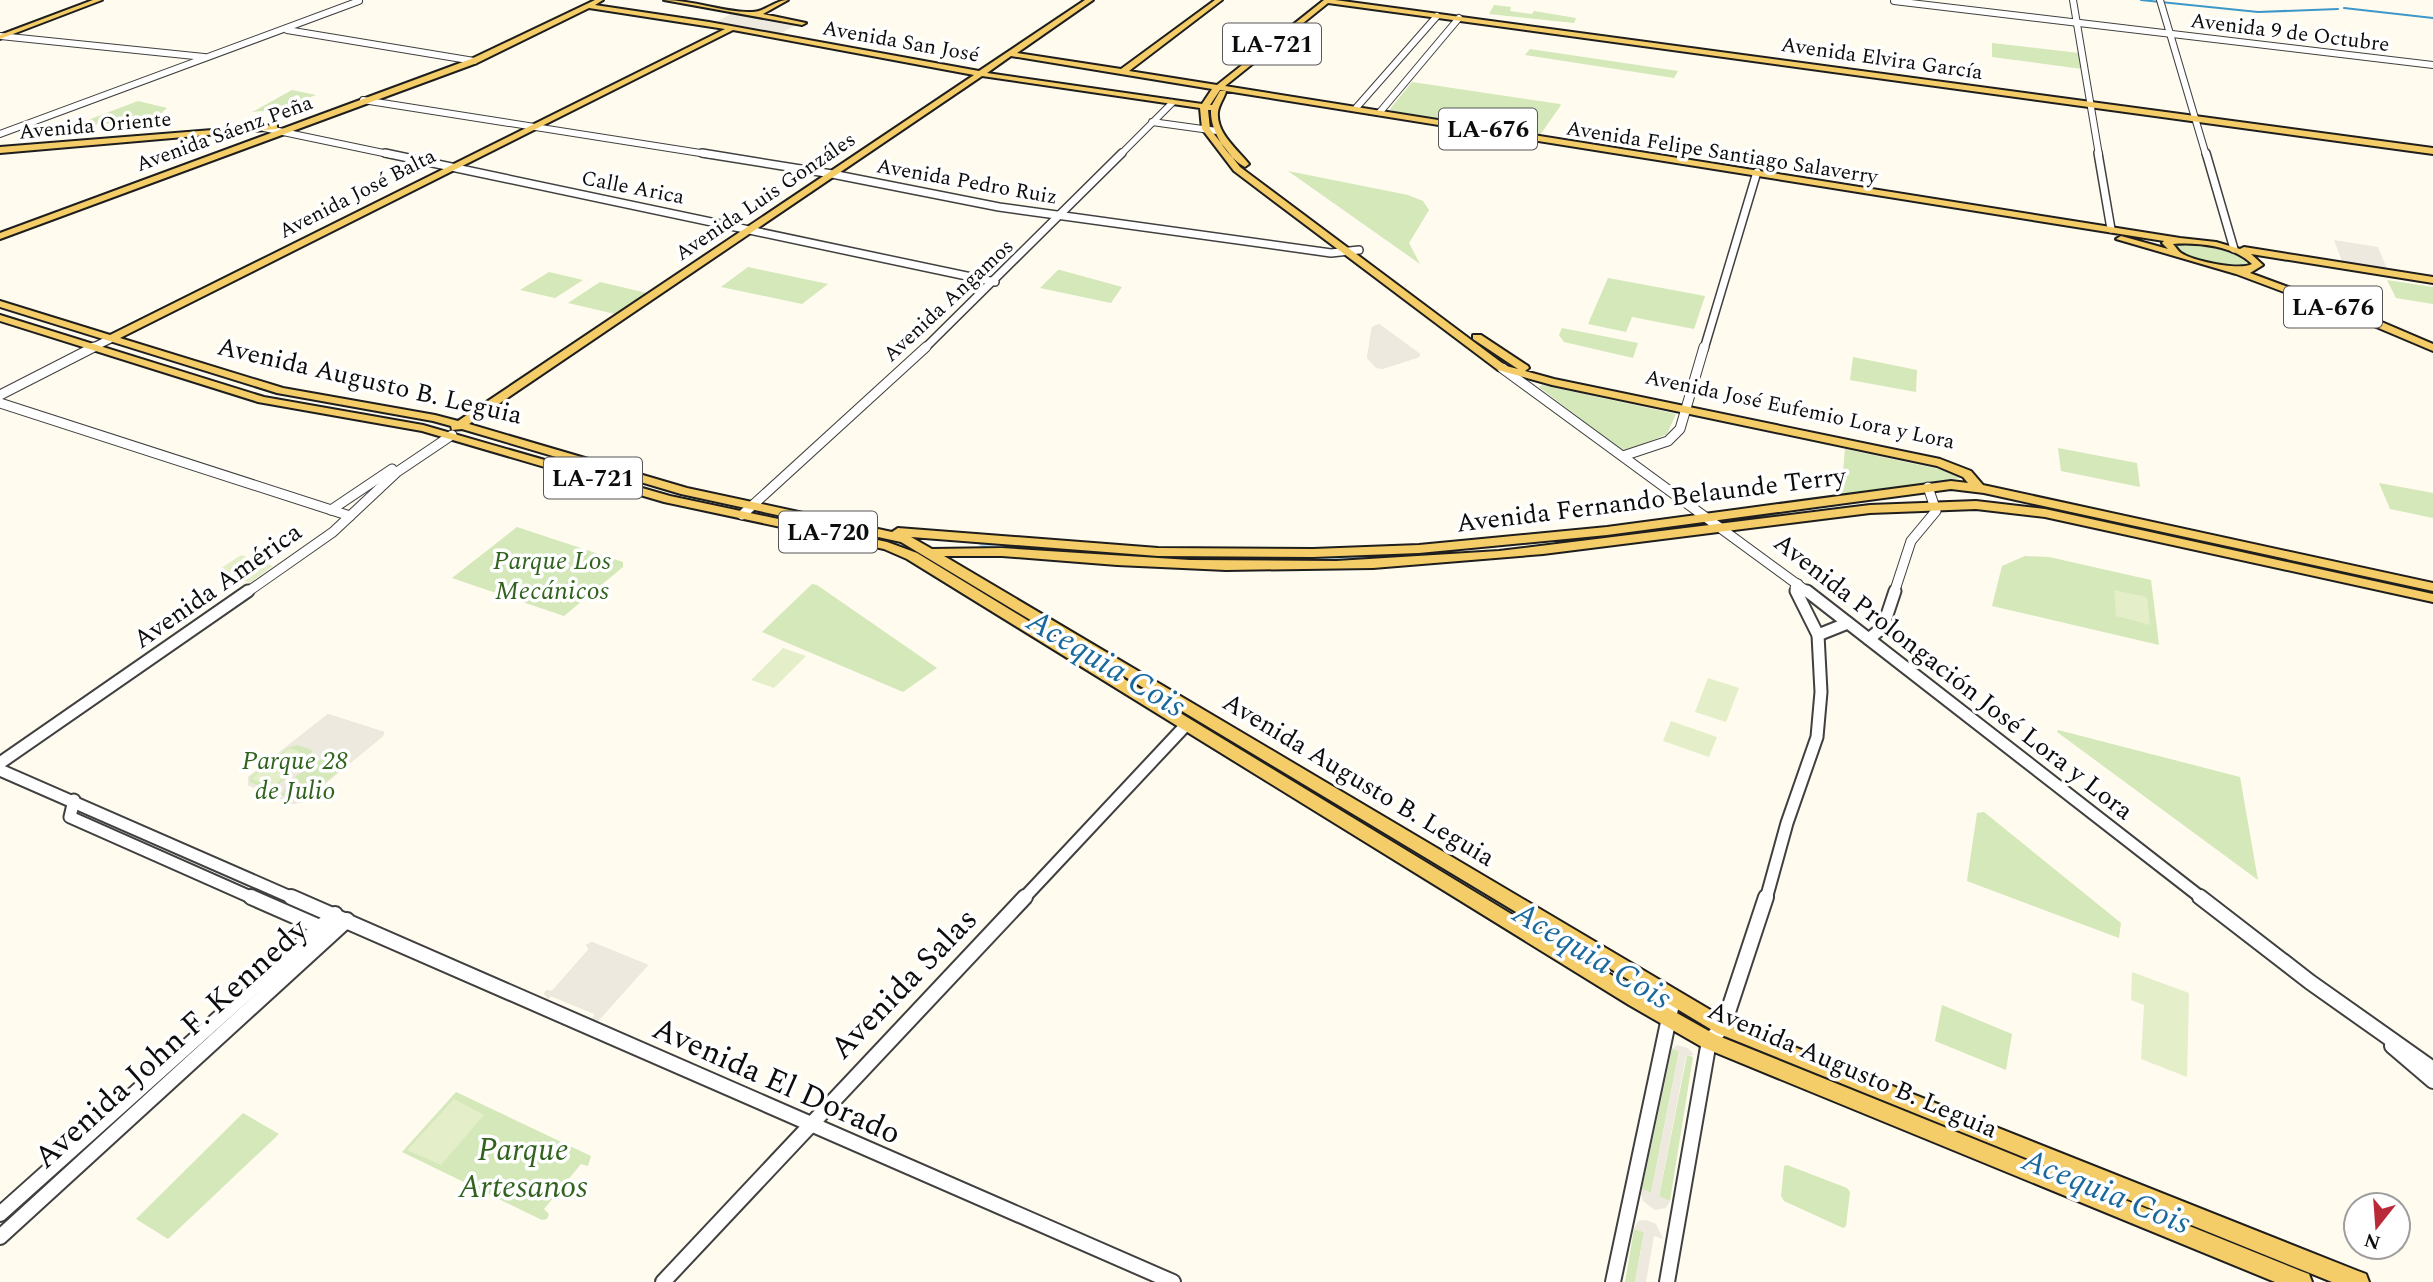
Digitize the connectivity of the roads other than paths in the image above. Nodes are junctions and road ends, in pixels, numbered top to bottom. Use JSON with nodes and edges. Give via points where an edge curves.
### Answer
{"nodes":[{"id":1,"x":99,"y":0,"type":"edge"},
{"id":2,"x":351,"y":0,"type":"edge"},
{"id":3,"x":600,"y":0,"type":"edge"},
{"id":4,"x":667,"y":0,"type":"edge"},
{"id":5,"x":785,"y":0,"type":"edge"},
{"id":6,"x":1090,"y":0,"type":"edge"},
{"id":7,"x":1210,"y":0,"type":"edge"},
{"id":8,"x":1219,"y":0,"type":"edge"},
{"id":9,"x":1904,"y":0,"type":"edge"},
{"id":10,"x":2073,"y":0,"type":"edge"},
{"id":11,"x":359,"y":1,"type":"edge"},
{"id":12,"x":1331,"y":1,"type":"edge"},
{"id":13,"x":1894,"y":1,"type":"edge"},
{"id":14,"x":2161,"y":2,"type":"edge"},
{"id":15,"x":588,"y":4,"type":"edge"},
{"id":16,"x":756,"y":15,"type":"junction"},
{"id":17,"x":1437,"y":16,"type":"junction"},
{"id":18,"x":1459,"y":18,"type":"junction"},
{"id":19,"x":2077,"y":21,"type":"junction"},
{"id":20,"x":732,"y":28,"type":"junction"},
{"id":21,"x":284,"y":29,"type":"junction"},
{"id":22,"x":2170,"y":33,"type":"junction"},
{"id":23,"x":777,"y":36,"type":"junction"},
{"id":24,"x":1,"y":37,"type":"edge"},
{"id":25,"x":1010,"y":54,"type":"junction"},
{"id":26,"x":207,"y":57,"type":"junction"},
{"id":27,"x":471,"y":60,"type":"junction"},
{"id":28,"x":2433,"y":64,"type":"edge"},
{"id":29,"x":1117,"y":72,"type":"junction"},
{"id":30,"x":981,"y":74,"type":"junction"},
{"id":31,"x":1223,"y":89,"type":"junction"},
{"id":32,"x":363,"y":100,"type":"junction"},
{"id":33,"x":1171,"y":103,"type":"junction"},
{"id":34,"x":2091,"y":104,"type":"junction"},
{"id":35,"x":1204,"y":108,"type":"junction"},
{"id":36,"x":1214,"y":108,"type":"junction"},
{"id":37,"x":1356,"y":108,"type":"junction"},
{"id":38,"x":1380,"y":112,"type":"junction"},
{"id":39,"x":317,"y":117,"type":"junction"},
{"id":40,"x":2195,"y":118,"type":"junction"},
{"id":41,"x":1152,"y":122,"type":"junction"},
{"id":42,"x":534,"y":127,"type":"junction"},
{"id":43,"x":264,"y":128,"type":"junction"},
{"id":44,"x":1211,"y":130,"type":"junction"},
{"id":45,"x":279,"y":131,"type":"junction"},
{"id":46,"x":0,"y":134,"type":"edge"},
{"id":47,"x":0,"y":150,"type":"edge"},
{"id":48,"x":2433,"y":150,"type":"edge"},
{"id":49,"x":452,"y":168,"type":"junction"},
{"id":50,"x":832,"y":174,"type":"junction"},
{"id":51,"x":1757,"y":174,"type":"junction"},
{"id":52,"x":1060,"y":216,"type":"junction"},
{"id":53,"x":2112,"y":229,"type":"junction"},
{"id":54,"x":748,"y":230,"type":"junction"},
{"id":55,"x":0,"y":236,"type":"edge"},
{"id":56,"x":2177,"y":240,"type":"junction"},
{"id":57,"x":2236,"y":249,"type":"junction"},
{"id":58,"x":1353,"y":251,"type":"junction"},
{"id":59,"x":2177,"y":254,"type":"junction"},
{"id":60,"x":2257,"y":267,"type":"junction"},
{"id":61,"x":2232,"y":271,"type":"junction"},
{"id":62,"x":995,"y":282,"type":"junction"},
{"id":63,"x":2433,"y":282,"type":"edge"},
{"id":64,"x":0,"y":304,"type":"edge"},
{"id":65,"x":0,"y":318,"type":"edge"},
{"id":66,"x":107,"y":338,"type":"junction"},
{"id":67,"x":90,"y":346,"type":"junction"},
{"id":68,"x":2433,"y":346,"type":"edge"},
{"id":69,"x":1502,"y":368,"type":"junction"},
{"id":70,"x":221,"y":374,"type":"junction"},
{"id":71,"x":207,"y":382,"type":"junction"},
{"id":72,"x":0,"y":393,"type":"edge"},
{"id":73,"x":0,"y":403,"type":"edge"},
{"id":74,"x":1687,"y":407,"type":"junction"},
{"id":75,"x":462,"y":425,"type":"junction"},
{"id":76,"x":449,"y":434,"type":"junction"},
{"id":77,"x":1623,"y":456,"type":"junction"},
{"id":78,"x":1928,"y":487,"type":"junction"},
{"id":79,"x":1985,"y":490,"type":"junction"},
{"id":80,"x":753,"y":505,"type":"junction"},
{"id":81,"x":1934,"y":505,"type":"junction"},
{"id":82,"x":1996,"y":506,"type":"junction"},
{"id":83,"x":331,"y":510,"type":"junction"},
{"id":84,"x":742,"y":515,"type":"junction"},
{"id":85,"x":350,"y":516,"type":"junction"},
{"id":86,"x":1708,"y":519,"type":"junction"},
{"id":87,"x":1721,"y":528,"type":"junction"},
{"id":88,"x":873,"y":536,"type":"junction"},
{"id":89,"x":932,"y":553,"type":"junction"},
{"id":90,"x":912,"y":556,"type":"junction"},
{"id":91,"x":1798,"y":584,"type":"junction"},
{"id":92,"x":2433,"y":587,"type":"edge"},
{"id":93,"x":2433,"y":598,"type":"edge"},
{"id":94,"x":1848,"y":624,"type":"junction"},
{"id":95,"x":1818,"y":635,"type":"junction"},
{"id":96,"x":1869,"y":639,"type":"junction"},
{"id":97,"x":1186,"y":725,"type":"junction"},
{"id":98,"x":0,"y":763,"type":"edge"},
{"id":99,"x":0,"y":770,"type":"edge"},
{"id":100,"x":74,"y":800,"type":"junction"},
{"id":101,"x":347,"y":920,"type":"junction"},
{"id":102,"x":326,"y":930,"type":"junction"},
{"id":103,"x":1673,"y":999,"type":"junction"},
{"id":104,"x":1667,"y":1017,"type":"junction"},
{"id":105,"x":1722,"y":1027,"type":"junction"},
{"id":106,"x":2372,"y":1028,"type":"junction"},
{"id":107,"x":1710,"y":1040,"type":"junction"},
{"id":108,"x":2433,"y":1069,"type":"edge"},
{"id":109,"x":2433,"y":1081,"type":"edge"},
{"id":110,"x":808,"y":1124,"type":"junction"},
{"id":111,"x":0,"y":1214,"type":"edge"},
{"id":112,"x":0,"y":1237,"type":"edge"},
{"id":113,"x":663,"y":1282,"type":"edge"},
{"id":114,"x":1173,"y":1282,"type":"edge"},
{"id":115,"x":1612,"y":1282,"type":"edge"},
{"id":116,"x":1667,"y":1282,"type":"edge"},
{"id":117,"x":2301,"y":1282,"type":"edge"},
{"id":118,"x":2358,"y":1282,"type":"edge"}],
"edges":[{"from":1,"to":24,"type":"main road"},
{"from":2,"to":11,"type":"street"},
{"from":3,"to":15,"type":"main road","name":"Avenida Sáenz Peña"},
{"from":4,"to":16,"type":"main road"},
{"from":5,"to":16,"type":"main road"},
{"from":6,"to":25,"type":"main road","name":"Avenida Luis Gonzáles"},
{"from":7,"to":29,"type":"main road"},
{"from":8,"to":29,"type":"main road"},
{"from":9,"to":19,"type":"street","name":"Avenida 9 de Octubre"},
{"from":10,"to":19,"type":"street"},
{"from":11,"to":21,"type":"street"},
{"from":12,"to":17,"type":"main road","name":"Avenida Elvira García"},
{"from":12,"to":31,"type":"main road","number":"LA-721"},
{"from":13,"to":19,"type":"street","name":"Avenida 9 de Octubre"},
{"from":14,"to":22,"type":"street"},
{"from":15,"to":20,"type":"main road","name":"Avenida San José"},
{"from":15,"to":27,"type":"main road","name":"Avenida Sáenz Peña"},
{"from":16,"to":23,"type":"main road","via":[[802,23]]},
{"from":17,"to":18,"type":"main road","name":"Avenida Elvira García"},
{"from":17,"to":37,"type":"street"},
{"from":18,"to":34,"type":"main road","name":"Avenida Elvira García"},
{"from":18,"to":38,"type":"street"},
{"from":19,"to":22,"type":"street","name":"Avenida 9 de Octubre"},
{"from":19,"to":34,"type":"street"},
{"from":20,"to":23,"type":"main road","name":"Avenida San José"},
{"from":20,"to":42,"type":"main road","name":"Avenida José Balta"},
{"from":21,"to":26,"type":"street"},
{"from":21,"to":27,"type":"street"},
{"from":22,"to":28,"type":"street","name":"Avenida 9 de Octubre"},
{"from":22,"to":40,"type":"street"},
{"from":23,"to":30,"type":"main road","name":"Avenida San José"},
{"from":24,"to":26,"type":"street"},
{"from":25,"to":29,"type":"main road"},
{"from":25,"to":30,"type":"main road","name":"Avenida Luis Gonzáles"},
{"from":26,"to":46,"type":"street"},
{"from":27,"to":32,"type":"main road","name":"Avenida Sáenz Peña"},
{"from":29,"to":31,"type":"main road"},
{"from":30,"to":33,"type":"main road","name":"Avenida San José"},
{"from":30,"to":50,"type":"main road","name":"Avenida Luis Gonzáles"},
{"from":31,"to":35,"type":"main road","number":"LA-721"},
{"from":31,"to":36,"type":"main road","number":"LA-721"},
{"from":31,"to":37,"type":"main road","name":"Avenida Felipe Santiago Salaverry","number":"LA-676"},
{"from":31,"to":51,"type":"main road","name":"Avenida Felipe Santiago Salaverry","number":"LA-676"},
{"from":32,"to":39,"type":"main road","name":"Avenida Sáenz Peña"},
{"from":32,"to":42,"type":"street","name":"Avenida Pedro Ruiz"},
{"from":33,"to":35,"type":"main road","name":"Avenida San José"},
{"from":33,"to":41,"type":"street","name":"Avenida Angamos"},
{"from":34,"to":40,"type":"main road","name":"Avenida Elvira García"},
{"from":34,"to":53,"type":"street"},
{"from":35,"to":36,"type":"main road","name":"Avenida San José"},
{"from":35,"to":44,"type":"main road"},
{"from":36,"to":44,"type":"main road"},
{"from":37,"to":38,"type":"main road","name":"Avenida Felipe Santiago Salaverry","number":"LA-676"},
{"from":38,"to":51,"type":"main road","name":"Avenida Felipe Santiago Salaverry","number":"LA-676"},
{"from":39,"to":43,"type":"main road","name":"Avenida Oriente"},
{"from":39,"to":45,"type":"main road","name":"Avenida Sáenz Peña"},
{"from":40,"to":48,"type":"main road","name":"Avenida Elvira García"},
{"from":40,"to":57,"type":"street"},
{"from":41,"to":44,"type":"street"},
{"from":41,"to":52,"type":"street","name":"Avenida Angamos"},
{"from":42,"to":49,"type":"main road","name":"Avenida José Balta"},
{"from":42,"to":50,"type":"street","name":"Avenida Pedro Ruiz"},
{"from":43,"to":45,"type":"street","name":"Calle Arica"},
{"from":43,"to":47,"type":"main road","name":"Avenida Oriente"},
{"from":44,"to":58,"type":"main road","name":"Avenida José Eufemio Lora y Lora","via":[[1237,169]]},
{"from":45,"to":49,"type":"street","name":"Calle Arica"},
{"from":45,"to":55,"type":"main road","name":"Avenida Sáenz Peña"},
{"from":49,"to":54,"type":"street","name":"Calle Arica"},
{"from":49,"to":66,"type":"main road","name":"Avenida José Balta"},
{"from":50,"to":52,"type":"street","name":"Avenida Pedro Ruiz"},
{"from":50,"to":54,"type":"main road","name":"Avenida Luis Gonzáles"},
{"from":51,"to":53,"type":"main road","name":"Avenida Felipe Santiago Salaverry","number":"LA-676"},
{"from":51,"to":59,"type":"main road","name":"Avenida Felipe Santiago Salaverry","number":"LA-676","via":[[2048,222]]},
{"from":51,"to":74,"type":"street"},
{"from":52,"to":58,"type":"street","name":"Avenida Pedro Ruiz"},
{"from":52,"to":62,"type":"street","name":"Avenida Angamos"},
{"from":53,"to":56,"type":"main road","name":"Avenida Felipe Santiago Salaverry","number":"LA-676"},
{"from":54,"to":62,"type":"street","name":"Calle Arica"},
{"from":54,"to":75,"type":"main road","name":"Avenida Luis Gonzáles"},
{"from":56,"to":57,"type":"main road","number":"LA-676"},
{"from":56,"to":59,"type":"main road","via":[[2167,246]]},
{"from":57,"to":60,"type":"main road","number":"LA-676","via":[[2253,257]]},
{"from":57,"to":63,"type":"main road","number":"LA-676"},
{"from":58,"to":69,"type":"main road","name":"Avenida José Eufemio Lora y Lora"},
{"from":58,"to":74,"type":"main road","name":"Avenida José Eufemio Lora y Lora","via":[[1514,363]]},
{"from":59,"to":61,"type":"main road","number":"LA-676"},
{"from":60,"to":61,"type":"main road","number":"LA-676"},
{"from":60,"to":63,"type":"main road","number":"LA-676","via":[[2267,261],[2294,261]]},
{"from":60,"to":68,"type":"main road","number":"LA-676","via":[[2278,281]]},
{"from":61,"to":68,"type":"main road","number":"LA-676"},
{"from":62,"to":80,"type":"street","name":"Avenida Angamos"},
{"from":64,"to":66,"type":"main road","name":"Avenida Augusto B. Leguia"},
{"from":65,"to":67,"type":"main road","name":"Avenida Augusto B. Leguia"},
{"from":66,"to":67,"type":"street","name":"Avenida José Balta"},
{"from":66,"to":70,"type":"main road","name":"Avenida Augusto B. Leguia"},
{"from":67,"to":71,"type":"main road","name":"Avenida Augusto B. Leguia"},
{"from":67,"to":72,"type":"street","name":"Avenida José Balta"},
{"from":69,"to":74,"type":"main road","name":"Avenida José Eufemio Lora y Lora"},
{"from":69,"to":77,"type":"street","name":"Avenida Prolongación José Lora y Lora"},
{"from":70,"to":71,"type":"main road"},
{"from":70,"to":75,"type":"main road","name":"Avenida Augusto B. Leguia","via":[[297,395]]},
{"from":71,"to":76,"type":"main road","name":"Avenida Augusto B. Leguia","via":[[261,400]]},
{"from":73,"to":83,"type":"street"},
{"from":74,"to":77,"type":"street","via":[[1675,436]]},
{"from":74,"to":79,"type":"main road","name":"Avenida José Eufemio Lora y Lora","via":[[1940,463],[1967,474]]},
{"from":75,"to":76,"type":"main road","name":"Avenida Luis Gonzáles"},
{"from":75,"to":80,"type":"main road","name":"Avenida Augusto B. Leguia","number":"LA-721","via":[[653,482]]},
{"from":76,"to":83,"type":"street","name":"Avenida América"},
{"from":76,"to":84,"type":"main road","name":"Avenida Augusto B. Leguia","number":"LA-721","via":[[641,492]]},
{"from":76,"to":85,"type":"street","name":"Avenida América","via":[[397,472]]},
{"from":77,"to":86,"type":"street","name":"Avenida Prolongación José Lora y Lora"},
{"from":78,"to":79,"type":"main road","name":"Avenida Fernando Belaunde Terry"},
{"from":78,"to":81,"type":"street"},
{"from":78,"to":86,"type":"main road","name":"Avenida Fernando Belaunde Terry"},
{"from":79,"to":82,"type":"main road"},
{"from":79,"to":92,"type":"main road","name":"Avenida Fernando Belaunde Terry"},
{"from":80,"to":84,"type":"street","name":"Avenida Angamos"},
{"from":80,"to":88,"type":"main road","name":"Avenida Augusto B. Leguia","number":"LA-720"},
{"from":81,"to":82,"type":"main road","name":"Avenida Fernando Belaunde Terry"},
{"from":81,"to":87,"type":"main road","name":"Avenida Fernando Belaunde Terry"},
{"from":81,"to":96,"type":"street","via":[[1933,516],[1911,541],[1883,627]]},
{"from":82,"to":93,"type":"main road","name":"Avenida Fernando Belaunde Terry"},
{"from":83,"to":85,"type":"street"},
{"from":84,"to":88,"type":"main road","name":"Avenida Augusto B. Leguia","number":"LA-720"},
{"from":85,"to":98,"type":"street","name":"Avenida América"},
{"from":86,"to":87,"type":"street","name":"Avenida Prolongación José Lora y Lora"},
{"from":86,"to":88,"type":"main road","name":"Avenida Fernando Belaunde Terry","via":[[1496,543],[1313,553],[1157,552]]},
{"from":87,"to":89,"type":"main road","name":"Avenida Fernando Belaunde Terry","via":[[1501,555],[1344,565]]},
{"from":87,"to":91,"type":"street","name":"Avenida Prolongación José Lora y Lora"},
{"from":88,"to":89,"type":"main road","name":"Avenida Augusto B. Leguia","number":"LA-720"},
{"from":88,"to":90,"type":"main road","name":"Avenida Augusto B. Leguia","number":"LA-720"},
{"from":89,"to":90,"type":"main road","name":"Avenida Fernando Belaunde Terry"},
{"from":89,"to":103,"type":"main road","name":"Avenida Augusto B. Leguia","number":"LA-720"},
{"from":90,"to":97,"type":"main road","name":"Avenida Augusto B. Leguia","number":"LA-720"},
{"from":91,"to":94,"type":"street","name":"Avenida Prolongación José Lora y Lora"},
{"from":91,"to":95,"type":"street","via":[[1795,588]]},
{"from":94,"to":95,"type":"street"},
{"from":94,"to":96,"type":"street","name":"Avenida Prolongación José Lora y Lora"},
{"from":95,"to":105,"type":"street","via":[[1821,692],[1817,737]]},
{"from":96,"to":106,"type":"street","name":"Avenida Prolongación José Lora y Lora"},
{"from":97,"to":104,"type":"main road","name":"Avenida Augusto B. Leguia","number":"LA-720"},
{"from":97,"to":110,"type":"street","name":"Avenida Salas"},
{"from":99,"to":100,"type":"street","name":"Avenida El Dorado"},
{"from":100,"to":101,"type":"street","name":"Avenida El Dorado"},
{"from":100,"to":102,"type":"street","via":[[70,817]]},
{"from":101,"to":102,"type":"street","name":"Avenida John F. Kennedy"},
{"from":101,"to":110,"type":"street","name":"Avenida El Dorado"},
{"from":102,"to":111,"type":"street","name":"Avenida John F. Kennedy"},
{"from":102,"to":112,"type":"street","name":"Avenida John F. Kennedy"},
{"from":103,"to":104,"type":"street"},
{"from":103,"to":105,"type":"main road","name":"Avenida Augusto B. Leguia","number":"LA-720"},
{"from":104,"to":107,"type":"main road","name":"Avenida Augusto B. Leguia","number":"LA-720"},
{"from":104,"to":115,"type":"street"},
{"from":105,"to":107,"type":"street"},
{"from":105,"to":118,"type":"main road","name":"Avenida Augusto B. Leguia","number":"LA-720"},
{"from":106,"to":108,"type":"street","name":"Avenida Prolongación José Lora y Lora"},
{"from":106,"to":109,"type":"street","name":"Avenida Prolongación José Lora y Lora"},
{"from":107,"to":116,"type":"street"},
{"from":107,"to":117,"type":"main road","name":"Avenida Augusto B. Leguia","number":"LA-720"},
{"from":110,"to":113,"type":"street","name":"Avenida Salas"},
{"from":110,"to":114,"type":"street","name":"Avenida El Dorado"}]}
